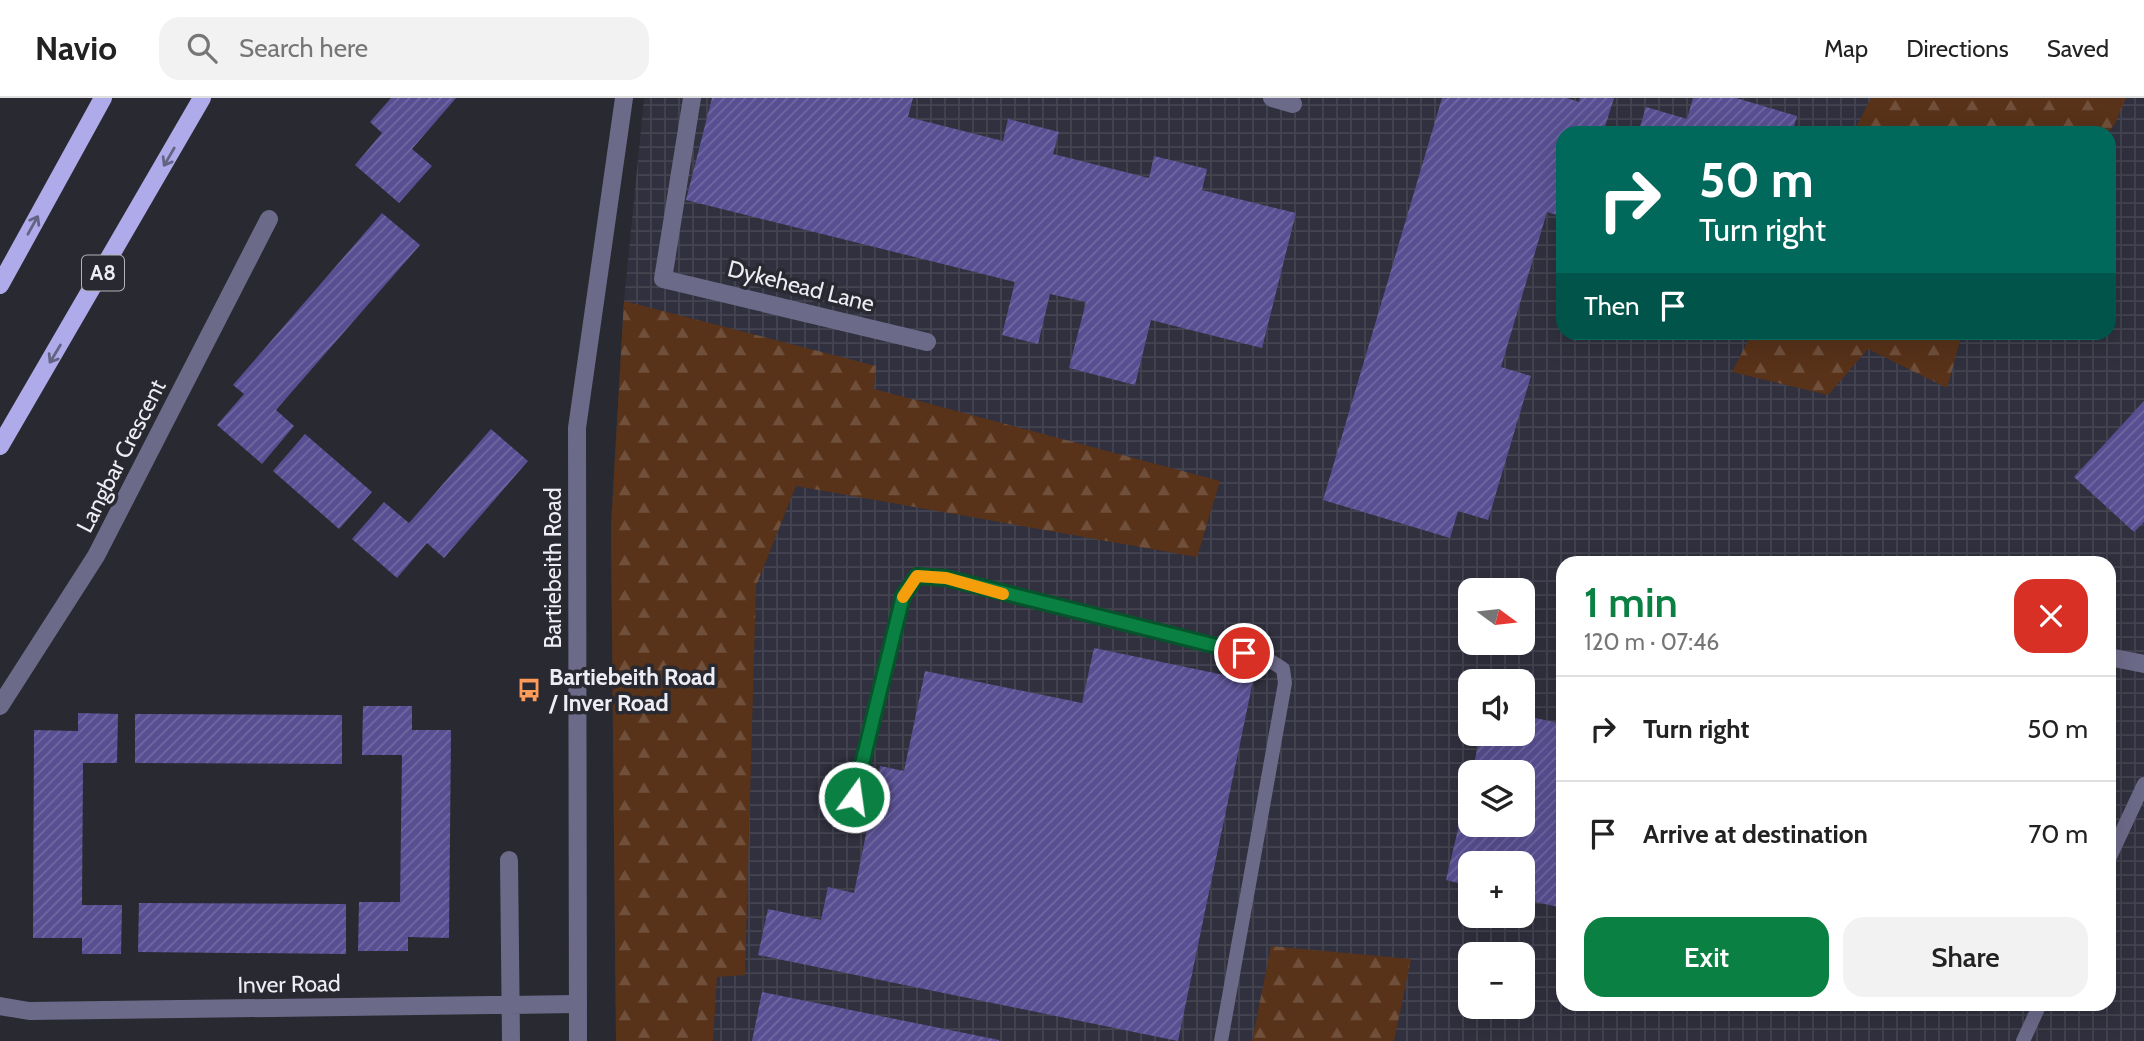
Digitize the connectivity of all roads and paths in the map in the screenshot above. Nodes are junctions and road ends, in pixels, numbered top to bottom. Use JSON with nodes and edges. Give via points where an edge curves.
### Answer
{"nodes":[{"id":1,"x":103,"y":98,"type":"edge"},
{"id":2,"x":202,"y":98,"type":"edge"},
{"id":3,"x":624,"y":98,"type":"edge"},
{"id":4,"x":692,"y":98,"type":"edge"},
{"id":5,"x":1272,"y":98,"type":"edge"},
{"id":6,"x":1293,"y":104,"type":"dead end"},
{"id":7,"x":269,"y":219,"type":"dead end"},
{"id":8,"x":0,"y":285,"type":"edge"},
{"id":9,"x":927,"y":342,"type":"dead end"},
{"id":10,"x":0,"y":446,"type":"edge"},
{"id":11,"x":2116,"y":658,"type":"edge"},
{"id":12,"x":2144,"y":664,"type":"edge"},
{"id":13,"x":0,"y":706,"type":"edge"},
{"id":14,"x":2144,"y":785,"type":"edge"},
{"id":15,"x":854,"y":797,"type":"dead end"},
{"id":16,"x":2116,"y":844,"type":"edge"},
{"id":17,"x":509,"y":860,"type":"dead end"},
{"id":18,"x":578,"y":1004,"type":"junction"},
{"id":19,"x":0,"y":1006,"type":"edge"},
{"id":20,"x":511,"y":1006,"type":"junction"},
{"id":21,"x":2037,"y":1011,"type":"edge"},
{"id":22,"x":511,"y":1041,"type":"edge"},
{"id":23,"x":578,"y":1041,"type":"edge"},
{"id":24,"x":1221,"y":1041,"type":"edge"},
{"id":25,"x":2023,"y":1041,"type":"edge"}],
"edges":[{"from":8,"to":1,"type":"main road","one_way":true},
{"from":2,"to":10,"type":"main road","number":"A8","one_way":true},
{"from":3,"to":18,"type":"street","name":"Bartiebeith Road","via":[[577,428]]},
{"from":4,"to":9,"type":"street","name":"Dykehead Lane","via":[[663,279]]},
{"from":5,"to":6,"type":"street"},
{"from":7,"to":13,"type":"street","name":"Langbar Crescent","via":[[96,556]]},
{"from":11,"to":12,"type":"street"},
{"from":14,"to":16,"type":"lane"},
{"from":15,"to":24,"type":"lane","via":[[903,596],[917,576],[946,578],[1269,660],[1283,669],[1285,683]]},
{"from":17,"to":20,"type":"street"},
{"from":18,"to":20,"type":"street","name":"Inver Road"},
{"from":18,"to":23,"type":"street","name":"Bartiebeith Road"},
{"from":19,"to":20,"type":"street","name":"Inver Road","via":[[29,1011]]},
{"from":20,"to":22,"type":"street"},
{"from":21,"to":25,"type":"lane"}]}
